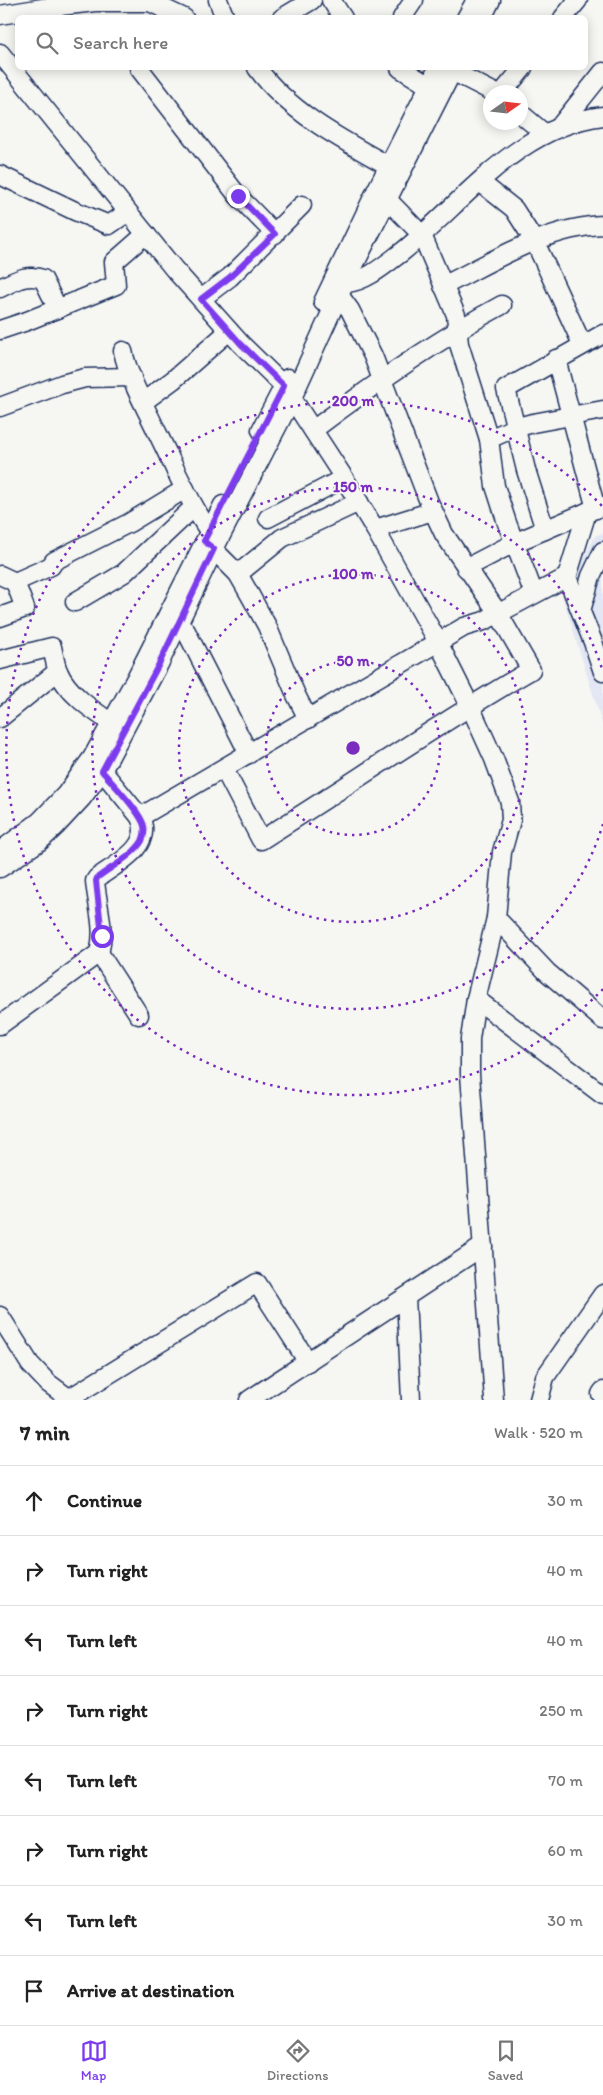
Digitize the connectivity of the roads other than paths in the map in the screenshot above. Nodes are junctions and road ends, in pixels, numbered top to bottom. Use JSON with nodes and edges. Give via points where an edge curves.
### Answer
{"nodes":[{"id":1,"x":218,"y":0,"type":"edge"},
{"id":2,"x":331,"y":0,"type":"edge"},
{"id":3,"x":414,"y":0,"type":"edge"},
{"id":4,"x":476,"y":0,"type":"edge"},
{"id":5,"x":491,"y":0,"type":"edge"},
{"id":6,"x":578,"y":0,"type":"edge"},
{"id":7,"x":94,"y":1,"type":"edge"},
{"id":8,"x":103,"y":15,"type":"edge"},
{"id":9,"x":178,"y":15,"type":"edge"},
{"id":10,"x":224,"y":15,"type":"edge"},
{"id":11,"x":341,"y":15,"type":"edge"},
{"id":12,"x":404,"y":15,"type":"edge"},
{"id":13,"x":468,"y":15,"type":"edge"},
{"id":14,"x":484,"y":15,"type":"edge"},
{"id":15,"x":566,"y":15,"type":"edge"},
{"id":16,"x":0,"y":16,"type":"edge"},
{"id":17,"x":0,"y":54,"type":"edge"},
{"id":18,"x":141,"y":70,"type":"edge"},
{"id":19,"x":259,"y":70,"type":"edge"},
{"id":20,"x":403,"y":70,"type":"edge"},
{"id":21,"x":447,"y":70,"type":"edge"},
{"id":22,"x":447,"y":70,"type":"edge"},
{"id":23,"x":450,"y":70,"type":"edge"},
{"id":24,"x":520,"y":70,"type":"edge"},
{"id":25,"x":603,"y":72,"type":"edge"},
{"id":26,"x":509,"y":85,"type":"edge"},
{"id":27,"x":429,"y":86,"type":"junction"},
{"id":28,"x":483,"y":87,"type":"edge"},
{"id":29,"x":603,"y":116,"type":"edge"},
{"id":30,"x":528,"y":117,"type":"edge"},
{"id":31,"x":553,"y":130,"type":"junction"},
{"id":32,"x":388,"y":166,"type":"junction"},
{"id":33,"x":0,"y":176,"type":"edge"},
{"id":34,"x":480,"y":182,"type":"junction"},
{"id":35,"x":383,"y":195,"type":"junction"},
{"id":36,"x":302,"y":205,"type":"dead end"},
{"id":37,"x":128,"y":212,"type":"junction"},
{"id":38,"x":603,"y":225,"type":"edge"},
{"id":39,"x":146,"y":234,"type":"junction"},
{"id":40,"x":275,"y":234,"type":"junction"},
{"id":41,"x":422,"y":235,"type":"junction"},
{"id":42,"x":535,"y":242,"type":"junction"},
{"id":43,"x":443,"y":286,"type":"junction"},
{"id":44,"x":0,"y":288,"type":"edge"},
{"id":45,"x":339,"y":288,"type":"junction"},
{"id":46,"x":201,"y":299,"type":"junction"},
{"id":47,"x":502,"y":305,"type":"dead end"},
{"id":48,"x":58,"y":309,"type":"junction"},
{"id":49,"x":458,"y":329,"type":"junction"},
{"id":50,"x":0,"y":330,"type":"edge"},
{"id":51,"x":229,"y":331,"type":"junction"},
{"id":52,"x":603,"y":334,"type":"edge"},
{"id":53,"x":582,"y":344,"type":"junction"},
{"id":54,"x":123,"y":351,"type":"dead end"},
{"id":55,"x":556,"y":359,"type":"junction"},
{"id":56,"x":132,"y":377,"type":"junction"},
{"id":57,"x":381,"y":379,"type":"junction"},
{"id":58,"x":288,"y":392,"type":"junction"},
{"id":59,"x":142,"y":402,"type":"junction"},
{"id":60,"x":0,"y":408,"type":"edge"},
{"id":61,"x":603,"y":410,"type":"edge"},
{"id":62,"x":570,"y":417,"type":"junction"},
{"id":63,"x":514,"y":428,"type":"junction"},
{"id":64,"x":313,"y":430,"type":"junction"},
{"id":65,"x":489,"y":439,"type":"junction"},
{"id":66,"x":344,"y":478,"type":"junction"},
{"id":67,"x":185,"y":489,"type":"junction"},
{"id":68,"x":359,"y":502,"type":"junction"},
{"id":69,"x":194,"y":507,"type":"junction"},
{"id":70,"x":595,"y":509,"type":"edge"},
{"id":71,"x":433,"y":511,"type":"junction"},
{"id":72,"x":268,"y":518,"type":"dead end"},
{"id":73,"x":375,"y":529,"type":"junction"},
{"id":74,"x":545,"y":530,"type":"junction"},
{"id":75,"x":209,"y":540,"type":"junction"},
{"id":76,"x":514,"y":543,"type":"junction"},
{"id":77,"x":603,"y":551,"type":"edge"},
{"id":78,"x":466,"y":568,"type":"junction"},
{"id":79,"x":238,"y":574,"type":"junction"},
{"id":80,"x":567,"y":577,"type":"junction"},
{"id":81,"x":8,"y":579,"type":"edge"},
{"id":82,"x":534,"y":594,"type":"junction"},
{"id":83,"x":75,"y":602,"type":"dead end"},
{"id":84,"x":581,"y":611,"type":"junction"},
{"id":85,"x":498,"y":613,"type":"junction"},
{"id":86,"x":0,"y":617,"type":"edge"},
{"id":87,"x":172,"y":621,"type":"junction"},
{"id":88,"x":598,"y":641,"type":"edge"},
{"id":89,"x":438,"y":642,"type":"junction"},
{"id":90,"x":0,"y":660,"type":"edge"},
{"id":91,"x":58,"y":672,"type":"junction"},
{"id":92,"x":603,"y":672,"type":"edge"},
{"id":93,"x":470,"y":706,"type":"junction"},
{"id":94,"x":0,"y":718,"type":"edge"},
{"id":95,"x":308,"y":720,"type":"junction"},
{"id":96,"x":112,"y":723,"type":"junction"},
{"id":97,"x":249,"y":754,"type":"junction"},
{"id":98,"x":97,"y":764,"type":"junction"},
{"id":99,"x":224,"y":769,"type":"junction"},
{"id":100,"x":140,"y":817,"type":"junction"},
{"id":101,"x":0,"y":851,"type":"edge"},
{"id":102,"x":0,"y":868,"type":"edge"},
{"id":103,"x":496,"y":918,"type":"junction"},
{"id":104,"x":99,"y":952,"type":"junction"},
{"id":105,"x":476,"y":999,"type":"junction"},
{"id":106,"x":139,"y":1015,"type":"dead end"},
{"id":107,"x":603,"y":1020,"type":"edge"},
{"id":108,"x":0,"y":1025,"type":"edge"},
{"id":109,"x":603,"y":1095,"type":"edge"},
{"id":110,"x":483,"y":1246,"type":"junction"},
{"id":111,"x":603,"y":1294,"type":"edge"},
{"id":112,"x":406,"y":1297,"type":"junction"},
{"id":113,"x":0,"y":1316,"type":"edge"},
{"id":114,"x":308,"y":1362,"type":"junction"},
{"id":115,"x":71,"y":1399,"type":"edge"},
{"id":116,"x":249,"y":1400,"type":"edge"},
{"id":117,"x":411,"y":1400,"type":"edge"},
{"id":118,"x":494,"y":1400,"type":"edge"},
{"id":119,"x":539,"y":1400,"type":"edge"}],
"edges":[{"from":1,"to":10,"type":"street"},
{"from":2,"to":11,"type":"street"},
{"from":3,"to":12,"type":"street"},
{"from":4,"to":13,"type":"street"},
{"from":5,"to":14,"type":"street"},
{"from":6,"to":15,"type":"street"},
{"from":7,"to":8,"type":"street"},
{"from":7,"to":9,"type":"street","via":[[150,2]]},
{"from":7,"to":16,"type":"street"},
{"from":17,"to":37,"type":"street"},
{"from":18,"to":40,"type":"street","via":[[238,196]]},
{"from":19,"to":32,"type":"street","via":[[298,109],[342,140]]},
{"from":20,"to":27,"type":"street"},
{"from":21,"to":27,"type":"street"},
{"from":22,"to":35,"type":"street"},
{"from":23,"to":28,"type":"street"},
{"from":24,"to":26,"type":"street"},
{"from":25,"to":31,"type":"street"},
{"from":27,"to":32,"type":"street"},
{"from":29,"to":31,"type":"street"},
{"from":30,"to":31,"type":"street"},
{"from":31,"to":34,"type":"street","via":[[530,141]]},
{"from":32,"to":35,"type":"street"},
{"from":33,"to":37,"type":"street","via":[[109,225]]},
{"from":34,"to":41,"type":"street"},
{"from":34,"to":42,"type":"street","via":[[514,209]]},
{"from":35,"to":41,"type":"street"},
{"from":35,"to":45,"type":"street"},
{"from":36,"to":40,"type":"street"},
{"from":37,"to":39,"type":"street"},
{"from":38,"to":42,"type":"street","via":[[583,226]]},
{"from":39,"to":46,"type":"street"},
{"from":39,"to":48,"type":"street","via":[[114,262],[116,285]]},
{"from":40,"to":46,"type":"street","via":[[230,277]]},
{"from":41,"to":43,"type":"street"},
{"from":41,"to":45,"type":"street","via":[[358,282]]},
{"from":42,"to":43,"type":"street"},
{"from":42,"to":53,"type":"street"},
{"from":43,"to":49,"type":"street"},
{"from":44,"to":48,"type":"street","via":[[28,276],[36,276],[43,279]]},
{"from":45,"to":57,"type":"street"},
{"from":45,"to":58,"type":"street"},
{"from":46,"to":51,"type":"street"},
{"from":47,"to":49,"type":"street"},
{"from":48,"to":50,"type":"street"},
{"from":49,"to":57,"type":"street"},
{"from":49,"to":65,"type":"street","via":[[459,344]]},
{"from":51,"to":58,"type":"street"},
{"from":51,"to":59,"type":"street","via":[[173,380]]},
{"from":52,"to":53,"type":"street"},
{"from":53,"to":55,"type":"street"},
{"from":54,"to":56,"type":"street"},
{"from":55,"to":62,"type":"street"},
{"from":55,"to":63,"type":"street","via":[[506,389]]},
{"from":56,"to":59,"type":"street"},
{"from":56,"to":60,"type":"street","via":[[85,378]]},
{"from":57,"to":64,"type":"street"},
{"from":57,"to":71,"type":"street"},
{"from":58,"to":64,"type":"street"},
{"from":58,"to":75,"type":"street"},
{"from":59,"to":67,"type":"street"},
{"from":61,"to":62,"type":"street"},
{"from":62,"to":63,"type":"street"},
{"from":62,"to":70,"type":"street"},
{"from":63,"to":65,"type":"street"},
{"from":63,"to":74,"type":"street"},
{"from":64,"to":66,"type":"street"},
{"from":65,"to":76,"type":"street","via":[[496,486]]},
{"from":66,"to":68,"type":"street"},
{"from":66,"to":72,"type":"street"},
{"from":67,"to":69,"type":"street"},
{"from":67,"to":81,"type":"street","via":[[129,523],[54,561],[52,566]]},
{"from":68,"to":73,"type":"street"},
{"from":68,"to":79,"type":"street","via":[[282,538]]},
{"from":69,"to":75,"type":"street"},
{"from":69,"to":83,"type":"street","via":[[124,573]]},
{"from":70,"to":74,"type":"street"},
{"from":70,"to":80,"type":"street"},
{"from":71,"to":73,"type":"street"},
{"from":71,"to":78,"type":"street"},
{"from":73,"to":89,"type":"street"},
{"from":74,"to":76,"type":"street"},
{"from":75,"to":79,"type":"street"},
{"from":75,"to":87,"type":"street"},
{"from":76,"to":78,"type":"street"},
{"from":76,"to":82,"type":"street"},
{"from":77,"to":84,"type":"street","via":[[591,576]]},
{"from":78,"to":85,"type":"street"},
{"from":79,"to":95,"type":"street","via":[[267,626]]},
{"from":80,"to":82,"type":"street"},
{"from":80,"to":84,"type":"street"},
{"from":81,"to":86,"type":"street","via":[[25,608]]},
{"from":82,"to":85,"type":"street"},
{"from":84,"to":88,"type":"street"},
{"from":85,"to":89,"type":"street"},
{"from":85,"to":93,"type":"street","via":[[531,670]]},
{"from":87,"to":96,"type":"street"},
{"from":87,"to":97,"type":"street","via":[[186,631]]},
{"from":87,"to":98,"type":"street"},
{"from":88,"to":92,"type":"street"},
{"from":89,"to":93,"type":"street"},
{"from":89,"to":95,"type":"street"},
{"from":90,"to":91,"type":"street","via":[[52,647]]},
{"from":91,"to":94,"type":"street"},
{"from":91,"to":96,"type":"street","via":[[79,698]]},
{"from":93,"to":99,"type":"street","via":[[261,840]]},
{"from":93,"to":103,"type":"street","via":[[510,802]]},
{"from":95,"to":97,"type":"street"},
{"from":96,"to":98,"type":"street"},
{"from":97,"to":99,"type":"street"},
{"from":98,"to":100,"type":"street"},
{"from":98,"to":101,"type":"street","via":[[39,822]]},
{"from":98,"to":102,"type":"street","via":[[82,798],[56,826]]},
{"from":99,"to":100,"type":"street"},
{"from":100,"to":104,"type":"street","via":[[144,826],[142,841],[96,881],[102,936]]},
{"from":103,"to":105,"type":"street"},
{"from":103,"to":107,"type":"street","via":[[547,972]]},
{"from":104,"to":106,"type":"street"},
{"from":104,"to":108,"type":"street"},
{"from":105,"to":109,"type":"street"},
{"from":105,"to":110,"type":"street","via":[[470,1039],[470,1074]]},
{"from":110,"to":112,"type":"street"},
{"from":110,"to":118,"type":"street"},
{"from":111,"to":119,"type":"street","via":[[545,1377]]},
{"from":112,"to":114,"type":"street"},
{"from":112,"to":117,"type":"street"},
{"from":113,"to":115,"type":"street","via":[[30,1364],[48,1383]]},
{"from":114,"to":115,"type":"street","via":[[257,1283]]},
{"from":114,"to":116,"type":"street"}]}
